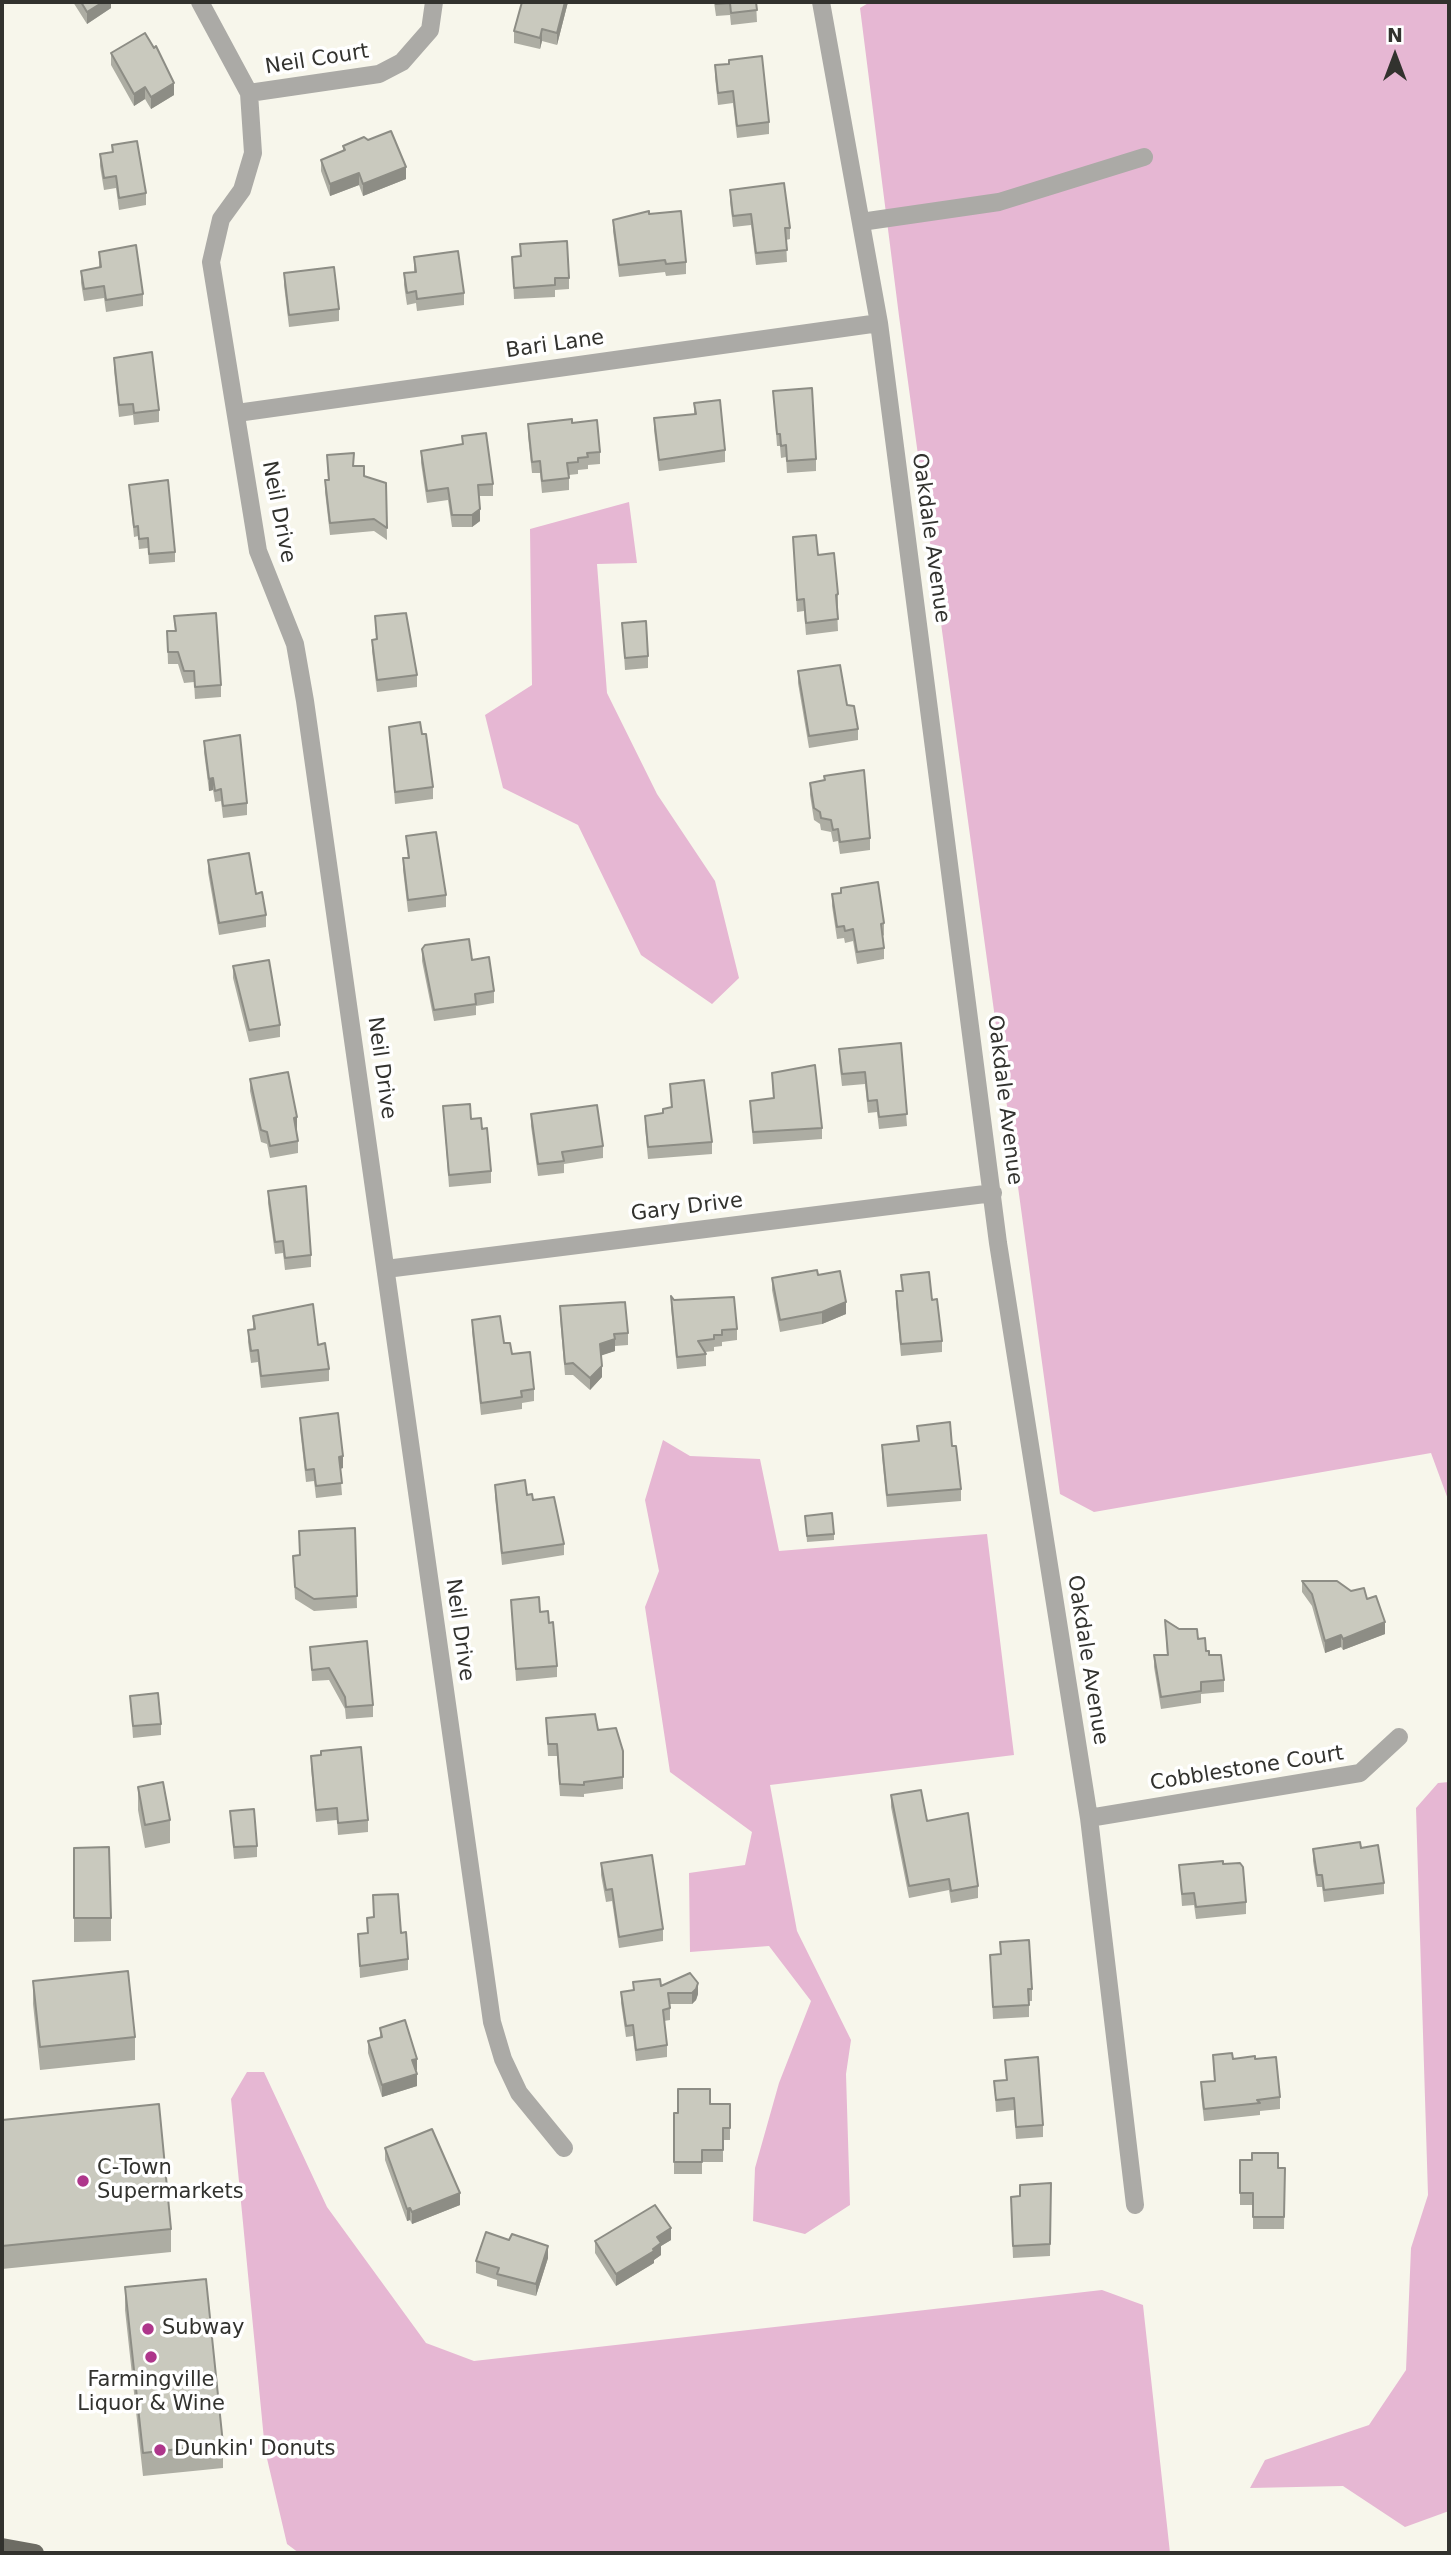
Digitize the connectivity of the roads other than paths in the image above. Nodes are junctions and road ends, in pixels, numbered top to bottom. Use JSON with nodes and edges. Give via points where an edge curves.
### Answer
{"nodes":[{"id":1,"x":200,"y":2,"type":"edge"},
{"id":2,"x":433,"y":2,"type":"edge"},
{"id":3,"x":821,"y":2,"type":"edge"},
{"id":4,"x":249,"y":93,"type":"junction"},
{"id":5,"x":1144,"y":156,"type":"dead end"},
{"id":6,"x":860,"y":222,"type":"junction"},
{"id":7,"x":878,"y":323,"type":"junction"},
{"id":8,"x":237,"y":413,"type":"junction"},
{"id":9,"x":993,"y":1193,"type":"junction"},
{"id":10,"x":386,"y":1269,"type":"junction"},
{"id":11,"x":1399,"y":1737,"type":"dead end"},
{"id":12,"x":1089,"y":1818,"type":"junction"},
{"id":13,"x":564,"y":2148,"type":"dead end"},
{"id":14,"x":1135,"y":2204,"type":"dead end"},
{"id":15,"x":2,"y":2547,"type":"edge"},
{"id":16,"x":35,"y":2553,"type":"edge"}],
"edges":[{"from":1,"to":4,"type":"street","name":"Neil Drive"},
{"from":2,"to":4,"type":"street","name":"Neil Court","via":[[430,30],[402,62],[379,74]]},
{"from":3,"to":6,"type":"street","name":"Oakdale Avenue"},
{"from":4,"to":8,"type":"street","name":"Neil Drive","via":[[253,152],[242,190],[221,219],[211,262]]},
{"from":5,"to":6,"type":"street","via":[[999,202]]},
{"from":6,"to":7,"type":"street","name":"Oakdale Avenue"},
{"from":7,"to":8,"type":"street","name":"Bari Lane"},
{"from":7,"to":9,"type":"street","name":"Oakdale Avenue"},
{"from":8,"to":10,"type":"street","name":"Neil Drive","via":[[258,551],[295,644]]},
{"from":9,"to":10,"type":"street","name":"Gary Drive"},
{"from":9,"to":12,"type":"street","name":"Oakdale Avenue"},
{"from":10,"to":13,"type":"street","name":"Neil Drive","via":[[492,2022],[519,2093]]},
{"from":11,"to":12,"type":"street","name":"Cobblestone Court","via":[[1360,1773]]},
{"from":12,"to":14,"type":"street","name":"Oakdale Avenue"},
{"from":15,"to":16,"type":"main road"}]}
